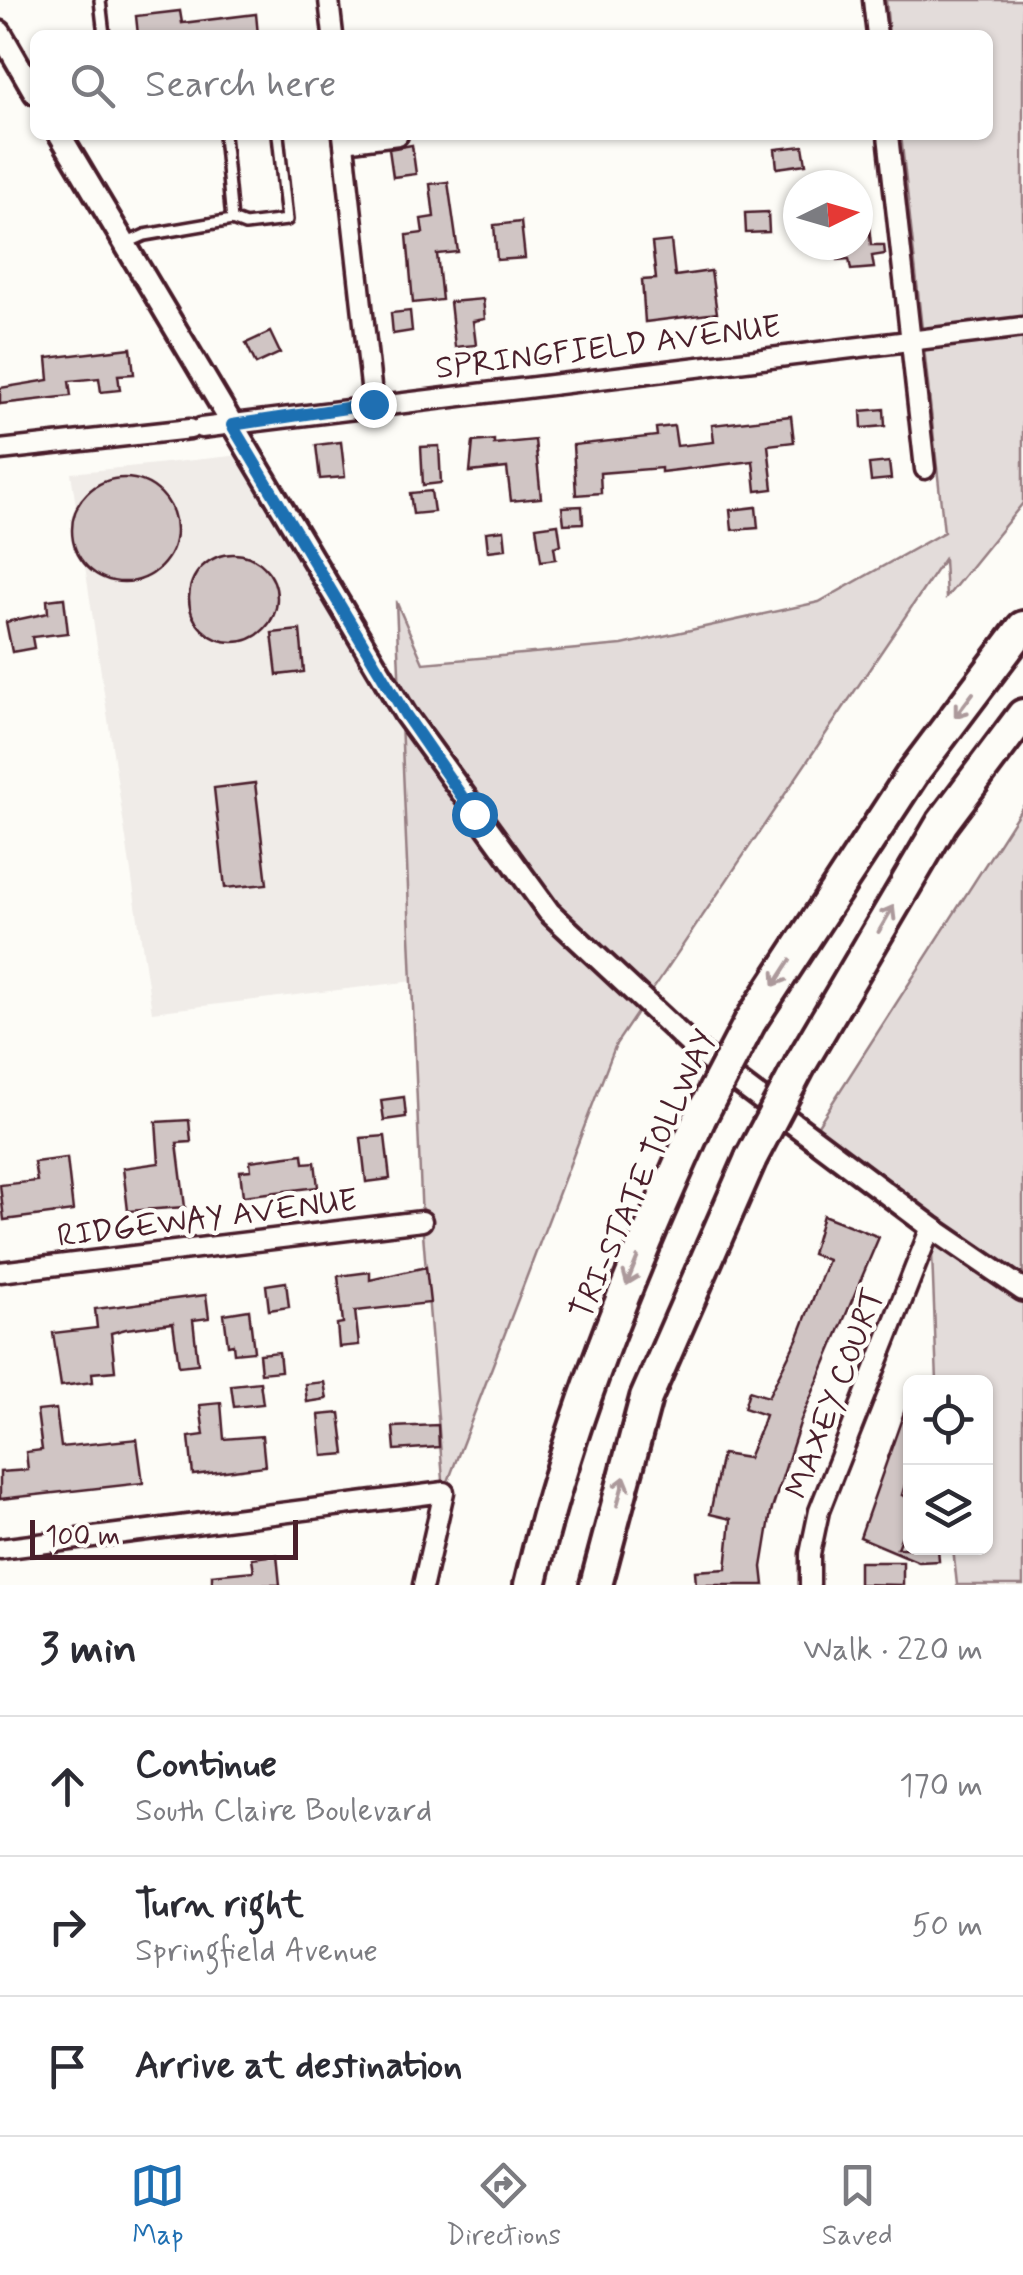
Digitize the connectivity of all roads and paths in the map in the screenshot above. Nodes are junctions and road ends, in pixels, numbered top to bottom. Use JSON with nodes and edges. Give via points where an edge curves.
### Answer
{"nodes":[{"id":1,"x":100,"y":0,"type":"edge"},
{"id":2,"x":329,"y":0,"type":"edge"},
{"id":3,"x":873,"y":0,"type":"edge"},
{"id":4,"x":103,"y":30,"type":"edge"},
{"id":5,"x":332,"y":30,"type":"edge"},
{"id":6,"x":876,"y":30,"type":"edge"},
{"id":7,"x":0,"y":32,"type":"edge"},
{"id":8,"x":30,"y":84,"type":"edge"},
{"id":9,"x":71,"y":140,"type":"edge"},
{"id":10,"x":224,"y":140,"type":"edge"},
{"id":11,"x":279,"y":140,"type":"edge"},
{"id":12,"x":343,"y":140,"type":"edge"},
{"id":13,"x":889,"y":140,"type":"edge"},
{"id":14,"x":232,"y":220,"type":"junction"},
{"id":15,"x":125,"y":244,"type":"junction"},
{"id":16,"x":1023,"y":327,"type":"edge"},
{"id":17,"x":911,"y":342,"type":"junction"},
{"id":18,"x":373,"y":404,"type":"junction"},
{"id":19,"x":232,"y":425,"type":"junction"},
{"id":20,"x":0,"y":450,"type":"edge"},
{"id":21,"x":924,"y":469,"type":"dead end"},
{"id":22,"x":1023,"y":627,"type":"edge"},
{"id":23,"x":1023,"y":715,"type":"edge"},
{"id":24,"x":422,"y":1221,"type":"dead end"},
{"id":25,"x":931,"y":1228,"type":"junction"},
{"id":26,"x":0,"y":1272,"type":"edge"},
{"id":27,"x":1023,"y":1290,"type":"edge"},
{"id":28,"x":0,"y":1548,"type":"edge"},
{"id":29,"x":423,"y":1585,"type":"edge"},
{"id":30,"x":530,"y":1585,"type":"edge"},
{"id":31,"x":596,"y":1585,"type":"edge"},
{"id":32,"x":810,"y":1585,"type":"edge"}],
"edges":[{"from":1,"to":4,"type":"lane"},
{"from":2,"to":5,"type":"street"},
{"from":3,"to":6,"type":"street"},
{"from":7,"to":8,"type":"street"},
{"from":9,"to":15,"type":"street"},
{"from":10,"to":14,"type":"lane"},
{"from":11,"to":14,"type":"lane","via":[[287,220]]},
{"from":12,"to":18,"type":"street"},
{"from":13,"to":17,"type":"street"},
{"from":14,"to":15,"type":"lane"},
{"from":15,"to":19,"type":"street"},
{"from":16,"to":17,"type":"street","name":"SPRINGFIELD AVENUE"},
{"from":17,"to":18,"type":"street","name":"SPRINGFIELD AVENUE"},
{"from":17,"to":21,"type":"street"},
{"from":18,"to":19,"type":"street","name":"SPRINGFIELD AVENUE"},
{"from":19,"to":20,"type":"street","name":"SPRINGFIELD AVENUE"},
{"from":19,"to":25,"type":"street","via":[[405,714],[550,912],[701,1054]]},
{"from":22,"to":30,"type":"highway","name":"TRI-STATE TOLLWAY","one_way":true,"bridge":true,"via":[[914,773],[750,1022],[700,1118],[599,1354]]},
{"from":31,"to":23,"type":"highway","one_way":true,"bridge":true,"via":[[646,1398],[751,1158],[942,822]]},
{"from":24,"to":26,"type":"street","name":"RIDGEWAY AVENUE"},
{"from":25,"to":27,"type":"street"},
{"from":25,"to":32,"type":"street","name":"MAXEY COURT","via":[[819,1510]]},
{"from":28,"to":29,"type":"street","via":[[444,1492]]}]}
